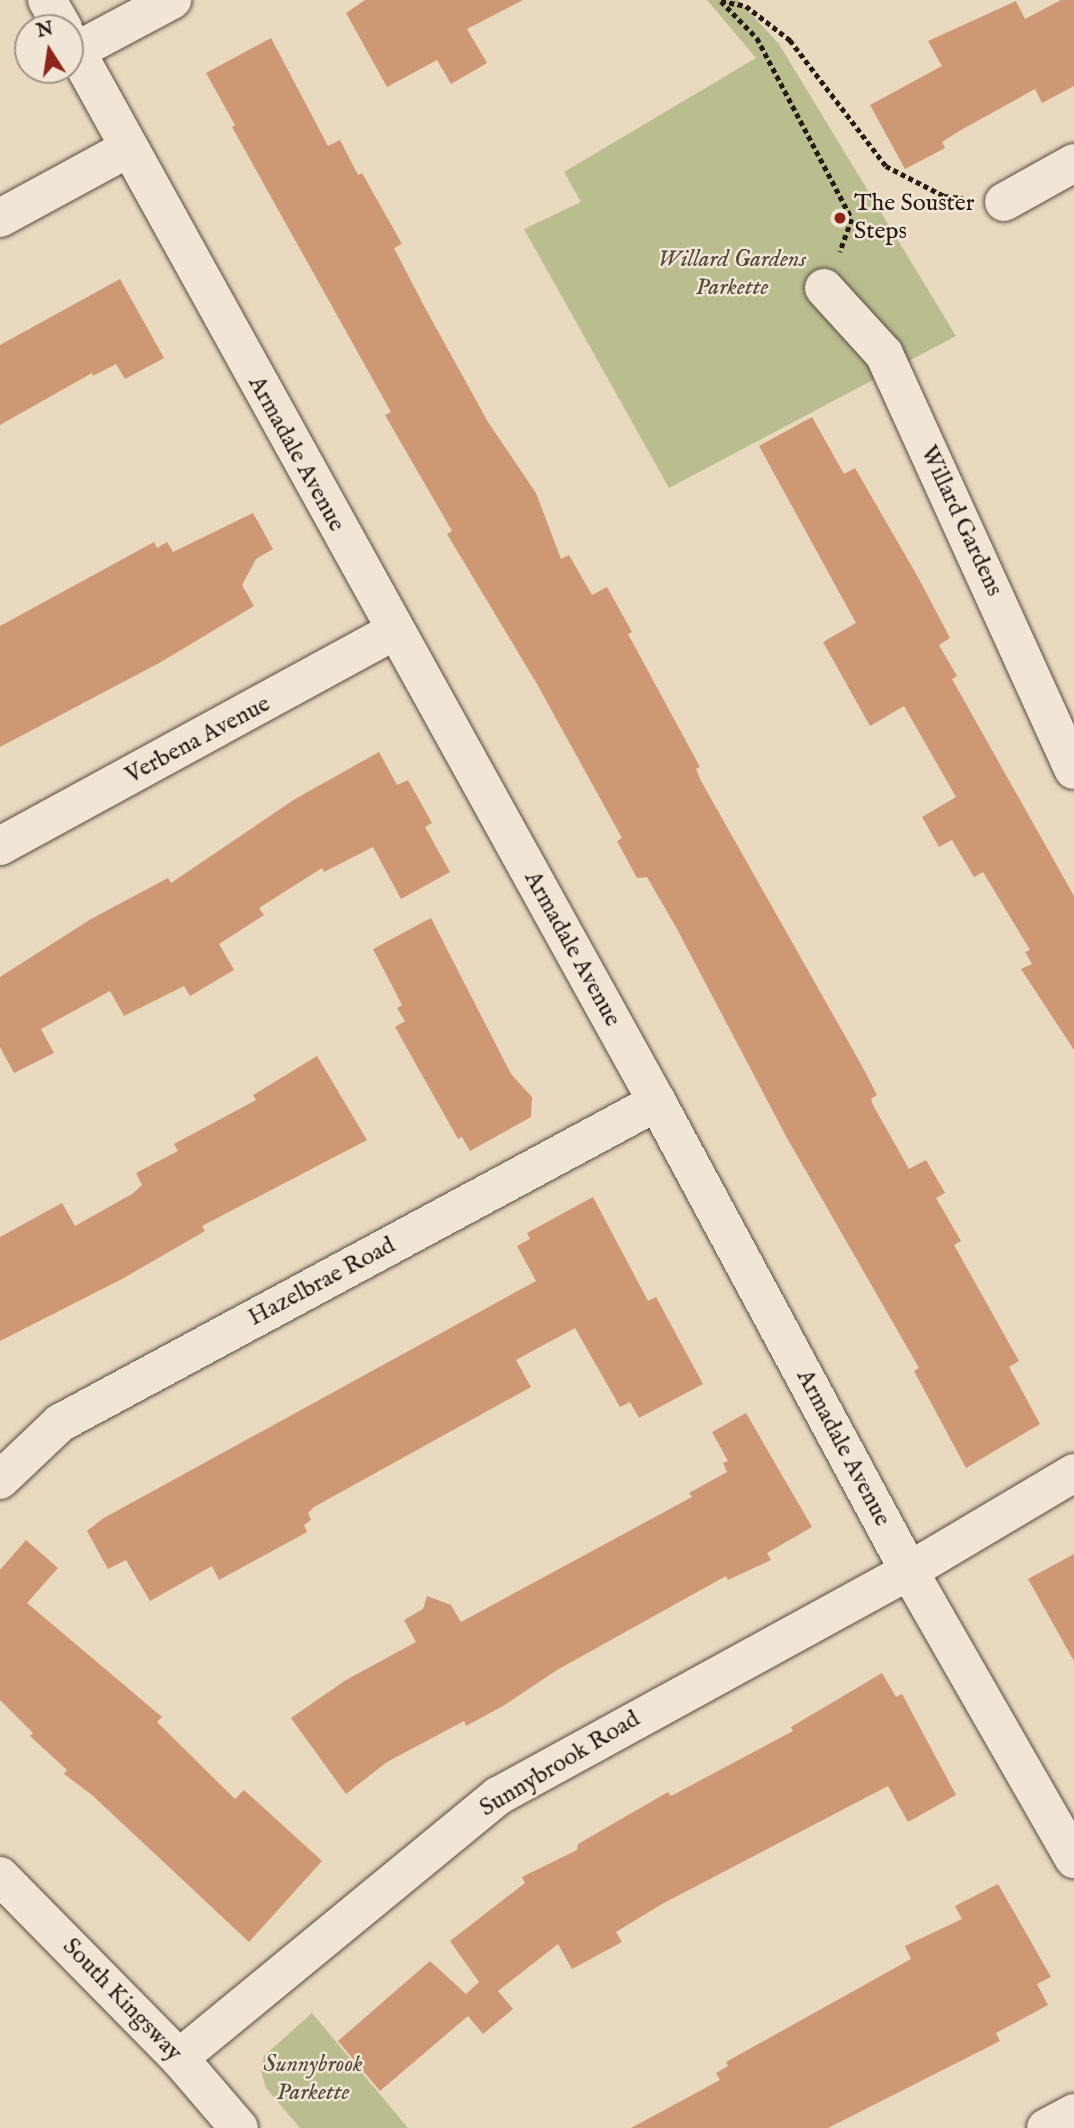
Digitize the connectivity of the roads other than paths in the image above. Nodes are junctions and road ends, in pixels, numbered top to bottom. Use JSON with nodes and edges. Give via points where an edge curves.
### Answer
{"nodes":[{"id":1,"x":172,"y":0,"type":"edge"},
{"id":2,"x":84,"y":35,"type":"edge"},
{"id":3,"x":84,"y":67,"type":"edge"},
{"id":4,"x":127,"y":149,"type":"junction"},
{"id":5,"x":1074,"y":163,"type":"edge"},
{"id":6,"x":1004,"y":202,"type":"road end"},
{"id":7,"x":0,"y":218,"type":"edge"},
{"id":8,"x":824,"y":288,"type":"dead end"},
{"id":9,"x":394,"y":631,"type":"junction"},
{"id":10,"x":1074,"y":770,"type":"edge"},
{"id":11,"x":0,"y":846,"type":"edge"},
{"id":12,"x":657,"y":1102,"type":"junction"},
{"id":13,"x":1074,"y":1473,"type":"edge"},
{"id":14,"x":0,"y":1480,"type":"edge"},
{"id":15,"x":909,"y":1571,"type":"junction"},
{"id":16,"x":1074,"y":1859,"type":"edge"},
{"id":17,"x":0,"y":1877,"type":"edge"},
{"id":18,"x":179,"y":2058,"type":"junction"},
{"id":19,"x":1074,"y":2113,"type":"edge"},
{"id":20,"x":239,"y":2128,"type":"edge"},
{"id":21,"x":1046,"y":2128,"type":"edge"}],
"edges":[{"from":1,"to":2,"type":"street"},
{"from":3,"to":4,"type":"street","name":"Armadale Avenue"},
{"from":4,"to":7,"type":"street"},
{"from":4,"to":9,"type":"street","name":"Armadale Avenue"},
{"from":5,"to":6,"type":"street"},
{"from":8,"to":10,"type":"street","name":"Willard Gardens","via":[[884,354]]},
{"from":9,"to":11,"type":"street","name":"Verbena Avenue"},
{"from":9,"to":12,"type":"street","name":"Armadale Avenue"},
{"from":12,"to":14,"type":"street","name":"Hazelbrae Road","via":[[60,1423]]},
{"from":12,"to":15,"type":"street","name":"Armadale Avenue"},
{"from":13,"to":15,"type":"street"},
{"from":15,"to":16,"type":"street","name":"Armadale Avenue"},
{"from":15,"to":18,"type":"street","name":"Sunnybrook Road","via":[[498,1796]]},
{"from":17,"to":18,"type":"street","name":"South Kingsway"},
{"from":18,"to":20,"type":"street","name":"South Kingsway"},
{"from":19,"to":21,"type":"street"}]}
